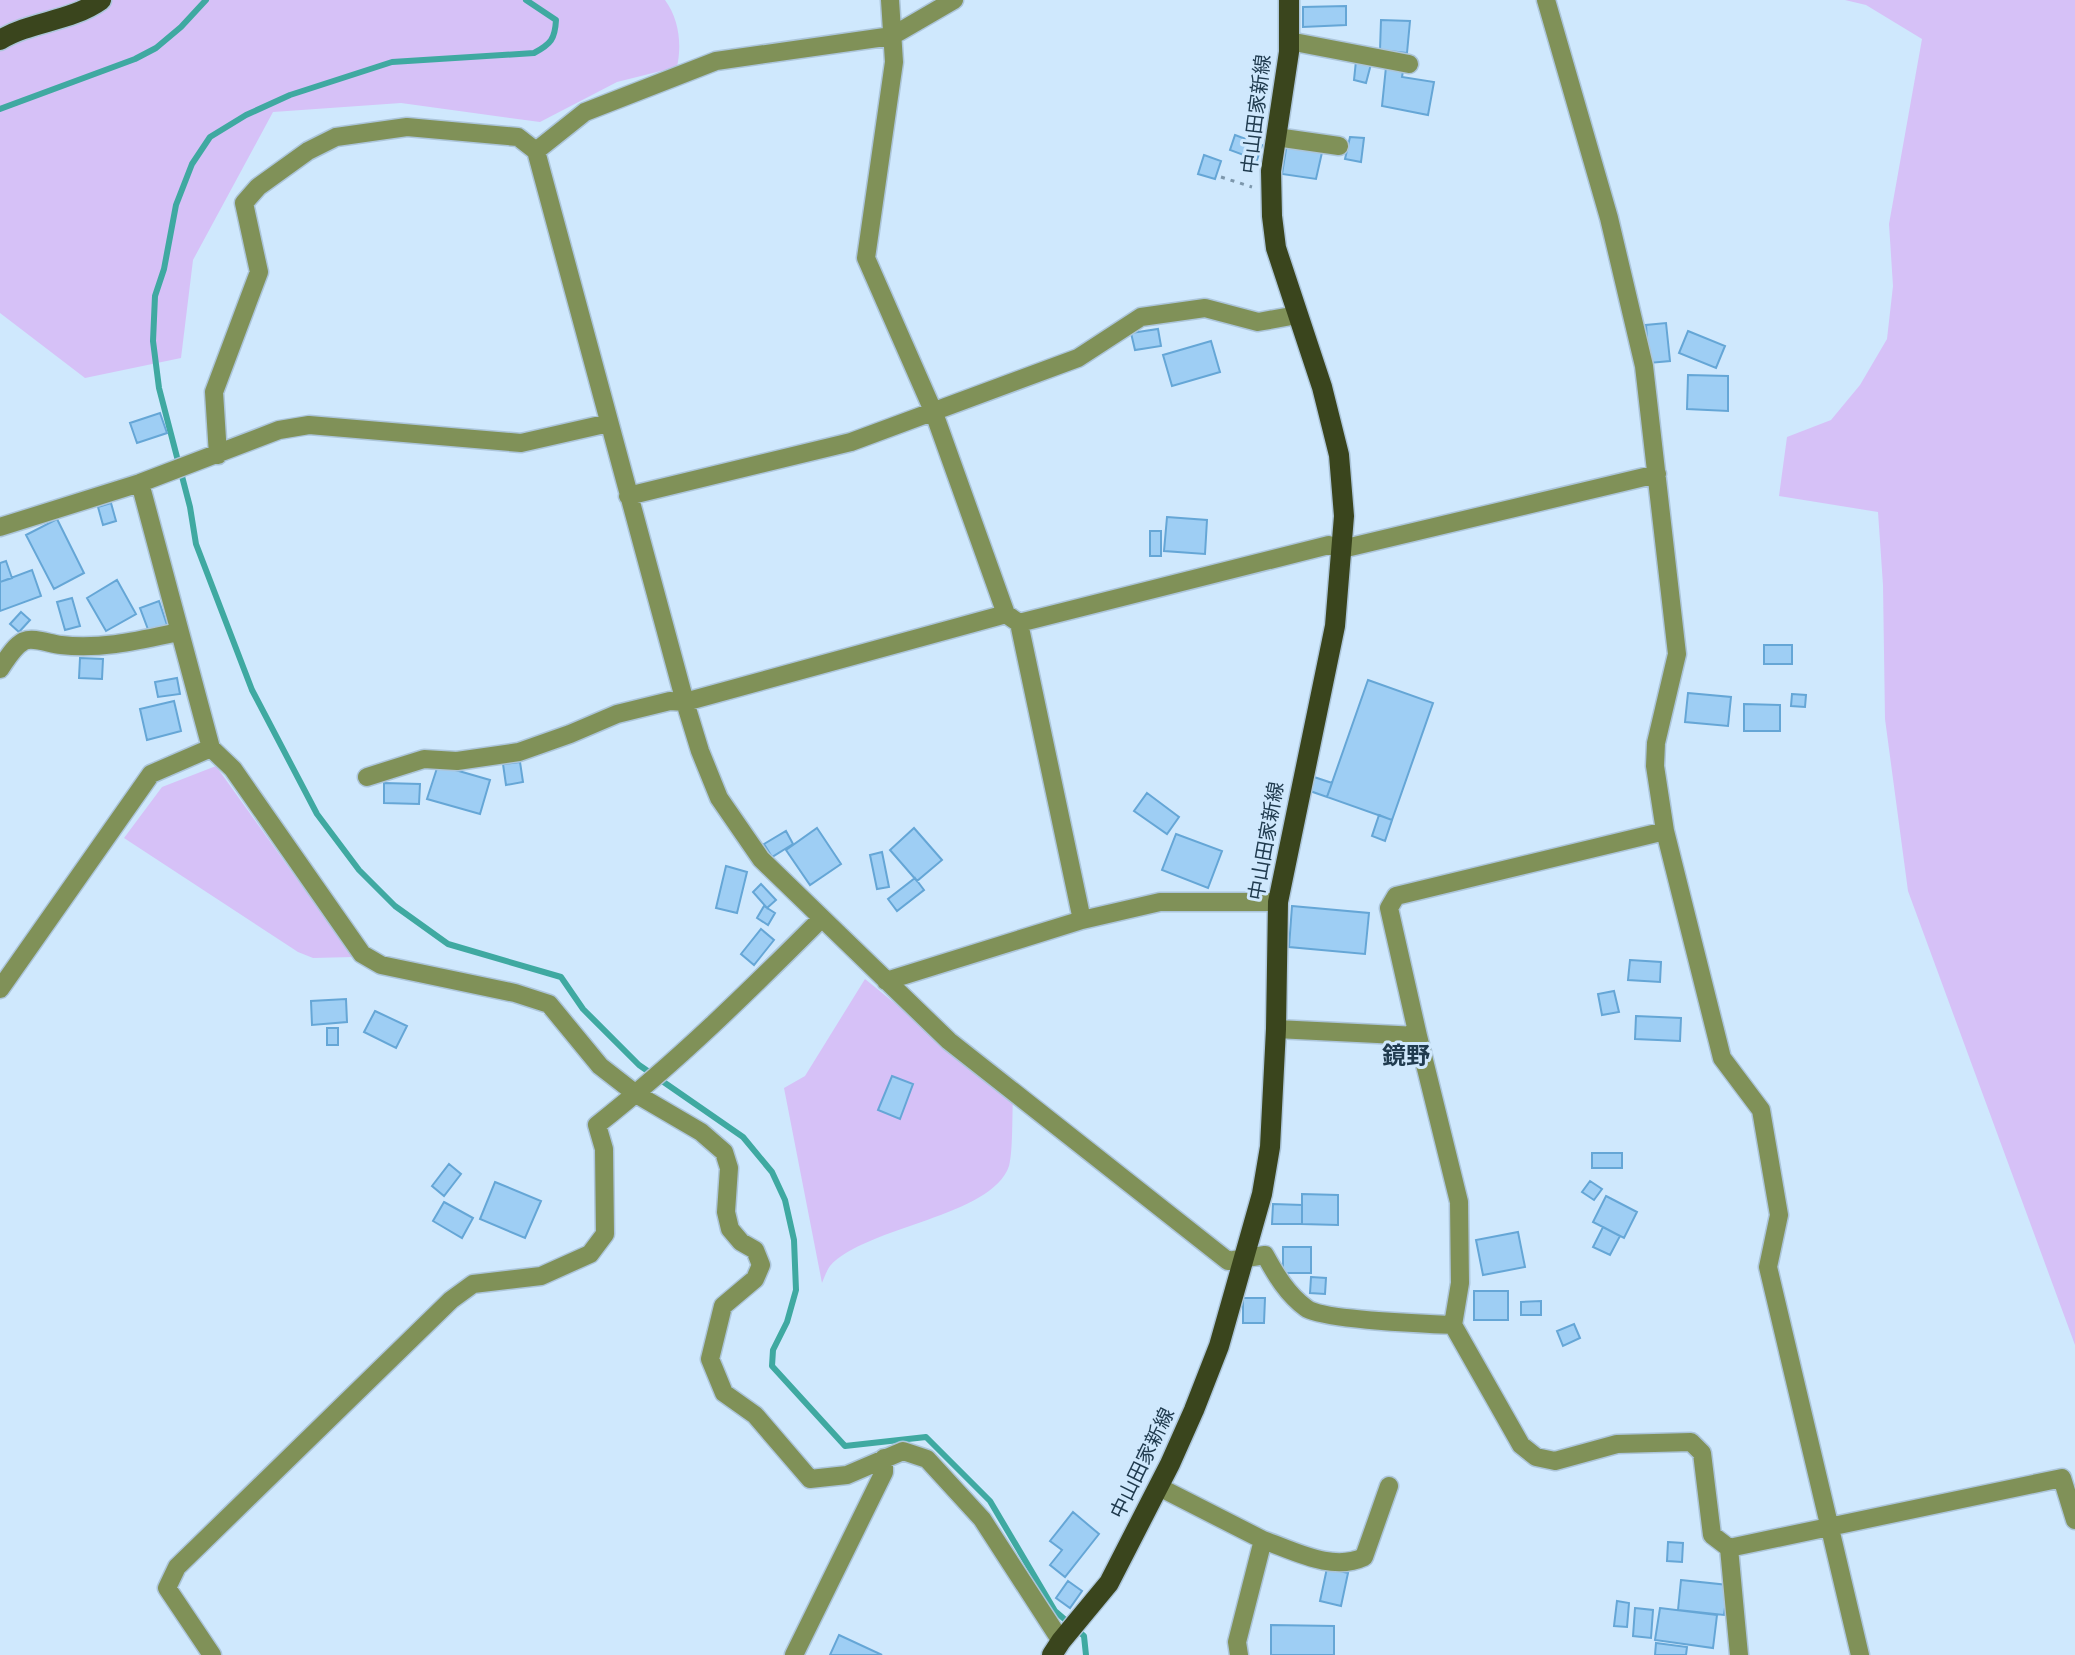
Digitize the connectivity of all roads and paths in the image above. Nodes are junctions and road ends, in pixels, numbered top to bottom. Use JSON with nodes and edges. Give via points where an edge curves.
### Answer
{"nodes":[{"id":1,"x":101,"y":0,"type":"edge"},
{"id":2,"x":890,"y":0,"type":"edge"},
{"id":3,"x":954,"y":0,"type":"edge"},
{"id":4,"x":1289,"y":0,"type":"edge"},
{"id":5,"x":1546,"y":0,"type":"edge"},
{"id":6,"x":892,"y":36,"type":"junction"},
{"id":7,"x":0,"y":40,"type":"edge"},
{"id":8,"x":1289,"y":41,"type":"junction"},
{"id":9,"x":1409,"y":64,"type":"dead end"},
{"id":10,"x":1276,"y":137,"type":"junction"},
{"id":11,"x":1339,"y":146,"type":"dead end"},
{"id":12,"x":536,"y":151,"type":"junction"},
{"id":13,"x":1221,"y":177,"type":"dead end"},
{"id":14,"x":1271,"y":193,"type":"junction"},
{"id":15,"x":1297,"y":315,"type":"junction"},
{"id":16,"x":934,"y":413,"type":"junction"},
{"id":17,"x":609,"y":423,"type":"junction"},
{"id":18,"x":218,"y":455,"type":"junction"},
{"id":19,"x":1657,"y":474,"type":"junction"},
{"id":20,"x":140,"y":483,"type":"junction"},
{"id":21,"x":628,"y":496,"type":"junction"},
{"id":22,"x":0,"y":527,"type":"edge"},
{"id":23,"x":1342,"y":549,"type":"junction"},
{"id":24,"x":1012,"y":619,"type":"junction"},
{"id":25,"x":179,"y":632,"type":"junction"},
{"id":26,"x":0,"y":669,"type":"edge"},
{"id":27,"x":685,"y":702,"type":"junction"},
{"id":28,"x":211,"y":748,"type":"junction"},
{"id":29,"x":367,"y":777,"type":"dead end"},
{"id":30,"x":1665,"y":831,"type":"junction"},
{"id":31,"x":1278,"y":902,"type":"junction"},
{"id":32,"x":821,"y":919,"type":"junction"},
{"id":33,"x":1082,"y":920,"type":"junction"},
{"id":34,"x":886,"y":981,"type":"junction"},
{"id":35,"x":0,"y":989,"type":"edge"},
{"id":36,"x":1276,"y":1029,"type":"junction"},
{"id":37,"x":1418,"y":1036,"type":"junction"},
{"id":38,"x":636,"y":1094,"type":"junction"},
{"id":39,"x":1242,"y":1257,"type":"junction"},
{"id":40,"x":1453,"y":1325,"type":"junction"},
{"id":41,"x":884,"y":1458,"type":"junction"},
{"id":42,"x":1389,"y":1486,"type":"dead end"},
{"id":43,"x":1159,"y":1487,"type":"junction"},
{"id":44,"x":2075,"y":1520,"type":"edge"},
{"id":45,"x":1829,"y":1529,"type":"junction"},
{"id":46,"x":1263,"y":1540,"type":"junction"},
{"id":47,"x":1729,"y":1548,"type":"junction"},
{"id":48,"x":1056,"y":1648,"type":"edge"},
{"id":49,"x":212,"y":1655,"type":"edge"},
{"id":50,"x":794,"y":1655,"type":"edge"},
{"id":51,"x":1239,"y":1655,"type":"edge"},
{"id":52,"x":1739,"y":1655,"type":"edge"},
{"id":53,"x":1860,"y":1655,"type":"edge"}],
"edges":[{"from":1,"to":7,"type":"main road"},
{"from":2,"to":6,"type":"street"},
{"from":3,"to":6,"type":"street"},
{"from":4,"to":8,"type":"main road","name":"中山田家新線"},
{"from":5,"to":19,"type":"street","via":[[1609,218],[1644,366]]},
{"from":6,"to":12,"type":"street","via":[[716,61],[585,112]]},
{"from":6,"to":16,"type":"street","via":[[894,62],[866,258]]},
{"from":8,"to":9,"type":"street"},
{"from":8,"to":10,"type":"main road","name":"中山田家新線"},
{"from":10,"to":11,"type":"street"},
{"from":10,"to":14,"type":"main road","name":"中山田家新線"},
{"from":12,"to":17,"type":"street"},
{"from":12,"to":18,"type":"street","via":[[518,137],[407,127],[336,137],[258,187],[244,203],[259,272],[214,392]]},
{"from":13,"to":14,"type":"path"},
{"from":14,"to":15,"type":"main road","name":"中山田家新線","via":[[1276,248]]},
{"from":15,"to":16,"type":"street","via":[[1258,322],[1205,308],[1141,317],[1078,358]]},
{"from":15,"to":23,"type":"main road","name":"中山田家新線","via":[[1339,455]]},
{"from":16,"to":21,"type":"street","via":[[851,442]]},
{"from":16,"to":24,"type":"street"},
{"from":17,"to":18,"type":"street","via":[[521,443],[309,425],[279,430]]},
{"from":17,"to":21,"type":"street"},
{"from":18,"to":20,"type":"street"},
{"from":19,"to":23,"type":"street"},
{"from":19,"to":30,"type":"street","via":[[1677,654],[1656,743]]},
{"from":20,"to":22,"type":"street"},
{"from":20,"to":25,"type":"street"},
{"from":21,"to":27,"type":"street"},
{"from":23,"to":24,"type":"street","via":[[1329,545]]},
{"from":23,"to":31,"type":"main road","name":"中山田家新線","via":[[1335,626]]},
{"from":24,"to":27,"type":"street"},
{"from":24,"to":33,"type":"street"},
{"from":25,"to":26,"type":"street","via":[[99,645],[28,639],[15,647]]},
{"from":25,"to":28,"type":"street"},
{"from":27,"to":29,"type":"street","via":[[617,714],[519,752],[457,761],[424,759]]},
{"from":27,"to":32,"type":"street","via":[[719,798],[761,859]]},
{"from":28,"to":35,"type":"street","via":[[151,774]]},
{"from":28,"to":38,"type":"street","via":[[233,769],[362,954],[381,965],[549,1004],[600,1066]]},
{"from":30,"to":37,"type":"street","via":[[1396,896],[1389,908]]},
{"from":30,"to":45,"type":"street","via":[[1722,1058],[1761,1110],[1779,1215],[1768,1267]]},
{"from":31,"to":33,"type":"street","via":[[1160,902]]},
{"from":31,"to":36,"type":"main road","name":"中山田家新線"},
{"from":32,"to":34,"type":"street"},
{"from":32,"to":38,"type":"street","via":[[730,1011]]},
{"from":33,"to":34,"type":"street"},
{"from":34,"to":39,"type":"street","via":[[949,1041],[1107,1168],[1228,1261]]},
{"from":36,"to":37,"type":"street"},
{"from":36,"to":39,"type":"main road","name":"中山田家新線","via":[[1270,1147]]},
{"from":37,"to":40,"type":"street","via":[[1459,1202],[1460,1283]]},
{"from":38,"to":41,"type":"street","via":[[701,1132],[724,1152],[730,1229],[755,1250],[761,1265],[755,1279],[723,1306],[710,1359],[724,1393],[755,1415],[810,1479],[847,1475]]},
{"from":38,"to":49,"type":"street","via":[[597,1125],[604,1149],[605,1234],[590,1254],[541,1276],[473,1284],[451,1300],[177,1567],[167,1588]]},
{"from":39,"to":40,"type":"street","via":[[1265,1255],[1282,1285],[1309,1311]]},
{"from":39,"to":43,"type":"main road","name":"中山田家新線","via":[[1219,1346]]},
{"from":40,"to":47,"type":"street","via":[[1521,1445],[1536,1457],[1555,1461],[1617,1444],[1691,1442],[1702,1453],[1712,1535]]},
{"from":41,"to":48,"type":"street","via":[[903,1451],[927,1459],[982,1519]]},
{"from":41,"to":50,"type":"street","via":[[884,1472]]},
{"from":42,"to":46,"type":"street","via":[[1364,1557],[1349,1564]]},
{"from":43,"to":46,"type":"street"},
{"from":43,"to":48,"type":"main road","name":"中山田家新線","via":[[1109,1583]]},
{"from":44,"to":45,"type":"street","via":[[2062,1478]]},
{"from":45,"to":47,"type":"street"},
{"from":45,"to":53,"type":"street"},
{"from":46,"to":51,"type":"street","via":[[1237,1642]]},
{"from":47,"to":52,"type":"street"}]}
